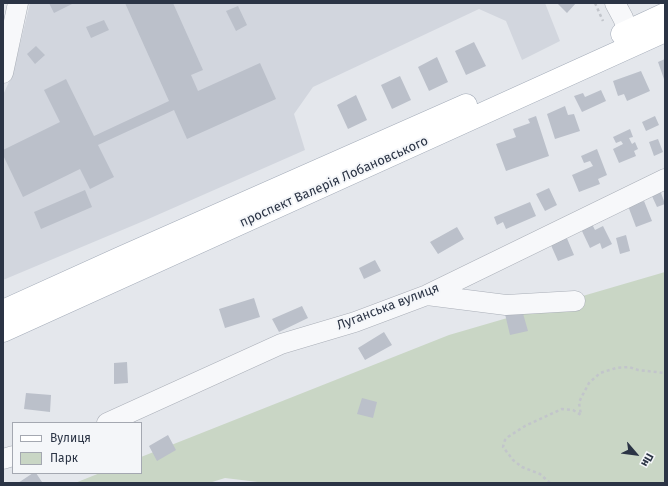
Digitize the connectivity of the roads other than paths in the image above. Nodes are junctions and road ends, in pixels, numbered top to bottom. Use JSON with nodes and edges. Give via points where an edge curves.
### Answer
{"nodes":[{"id":1,"x":18,"y":3,"type":"edge"},
{"id":2,"x":615,"y":3,"type":"edge"},
{"id":3,"x":665,"y":14,"type":"edge"},
{"id":4,"x":628,"y":31,"type":"junction"},
{"id":5,"x":665,"y":31,"type":"edge"},
{"id":6,"x":3,"y":73,"type":"edge"},
{"id":7,"x":665,"y":179,"type":"edge"},
{"id":8,"x":426,"y":295,"type":"junction"},
{"id":9,"x":575,"y":301,"type":"dead end"},
{"id":10,"x":3,"y":311,"type":"edge"},
{"id":11,"x":3,"y":331,"type":"edge"},
{"id":12,"x":109,"y":422,"type":"edge"}],
"edges":[{"from":1,"to":6,"type":"street"},
{"from":2,"to":4,"type":"street"},
{"from":3,"to":4,"type":"main road","name":"проспект Валерія Лобановського"},
{"from":4,"to":10,"type":"main road","name":"проспект Валерія Лобановського"},
{"from":5,"to":11,"type":"main road","name":"проспект Валерія Лобановського"},
{"from":7,"to":8,"type":"street","name":"Луганська вулиця"},
{"from":8,"to":9,"type":"street","via":[[506,305]]},
{"from":8,"to":12,"type":"street","name":"Луганська вулиця","via":[[355,322],[281,344]]}]}
